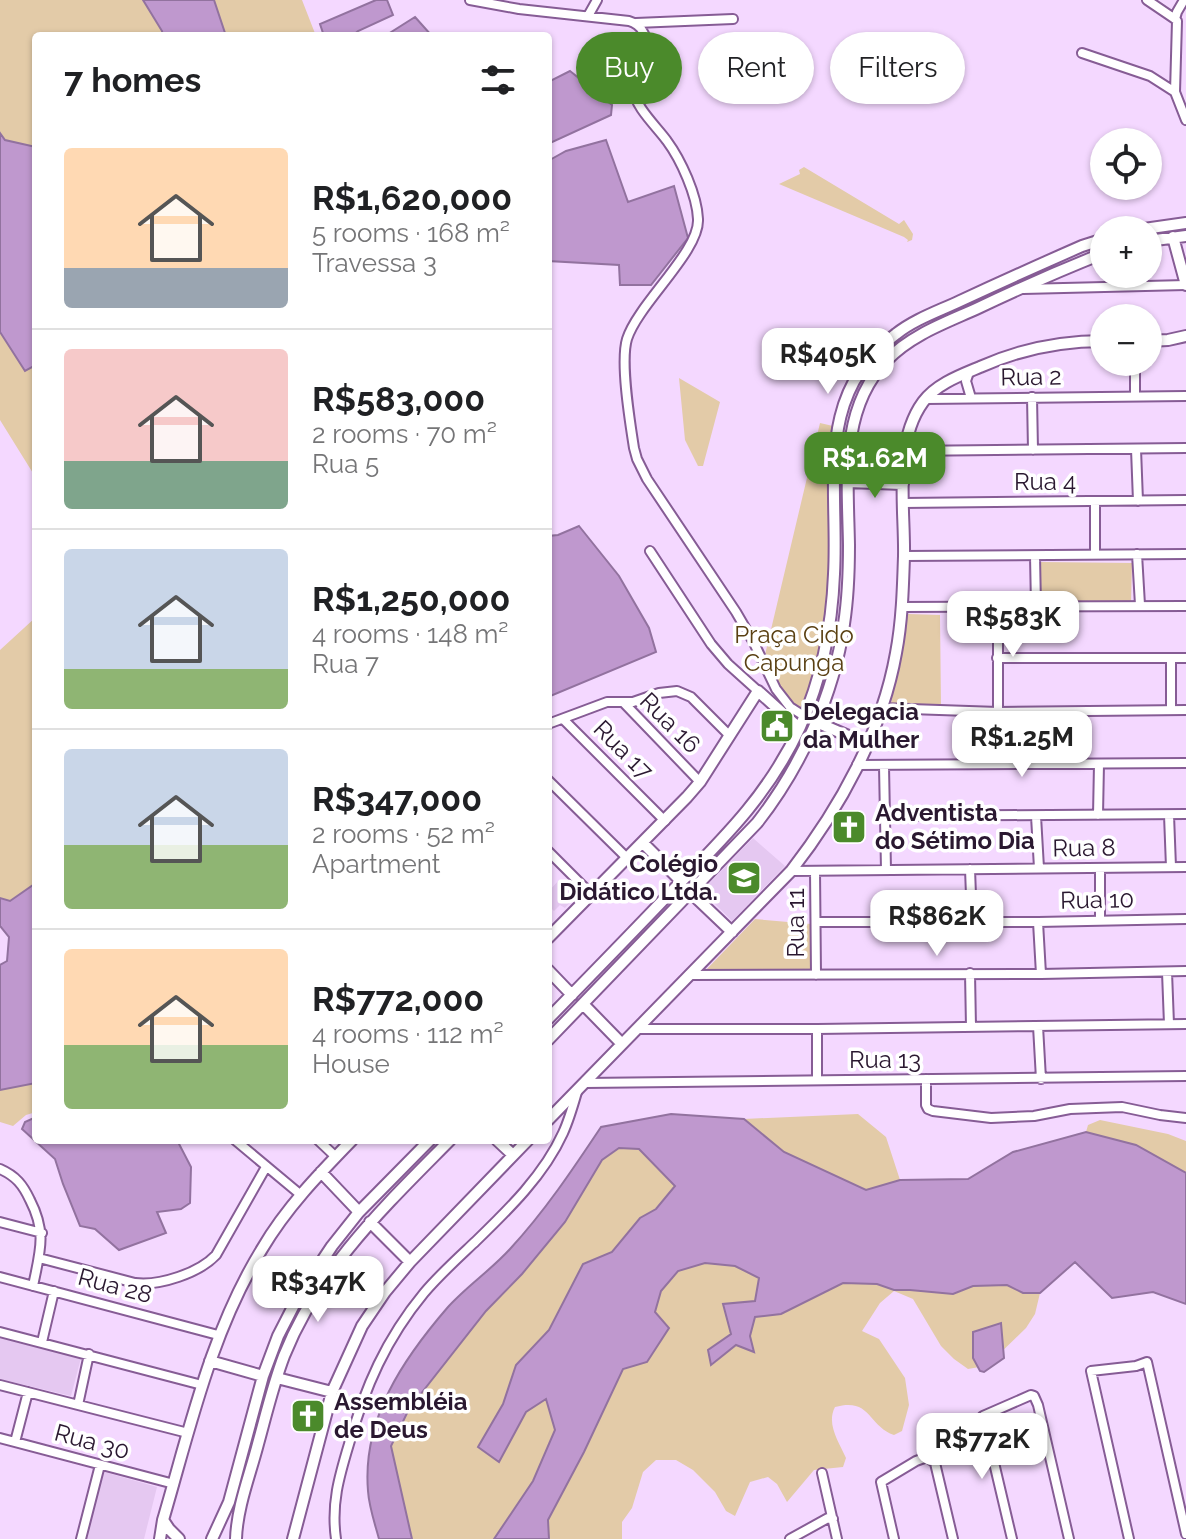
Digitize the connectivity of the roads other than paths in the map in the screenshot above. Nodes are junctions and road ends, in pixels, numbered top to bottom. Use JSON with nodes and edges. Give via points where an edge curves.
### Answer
{"nodes":[{"id":1,"x":470,"y":0,"type":"edge"},
{"id":2,"x":597,"y":0,"type":"edge"},
{"id":3,"x":1147,"y":0,"type":"edge"},
{"id":4,"x":1184,"y":0,"type":"edge"},
{"id":5,"x":520,"y":4,"type":"edge"},
{"id":6,"x":588,"y":16,"type":"junction"},
{"id":7,"x":733,"y":19,"type":"dead end"},
{"id":8,"x":1175,"y":19,"type":"junction"},
{"id":9,"x":636,"y":23,"type":"junction"},
{"id":10,"x":1082,"y":53,"type":"dead end"},
{"id":11,"x":1175,"y":92,"type":"junction"},
{"id":12,"x":1186,"y":120,"type":"edge"},
{"id":13,"x":1186,"y":223,"type":"edge"},
{"id":14,"x":1162,"y":226,"type":"edge"},
{"id":15,"x":1186,"y":236,"type":"edge"},
{"id":16,"x":1173,"y":237,"type":"junction"},
{"id":17,"x":1162,"y":239,"type":"edge"},
{"id":18,"x":1090,"y":243,"type":"edge"},
{"id":19,"x":1090,"y":259,"type":"edge"},
{"id":20,"x":1186,"y":285,"type":"edge"},
{"id":21,"x":1018,"y":289,"type":"junction"},
{"id":22,"x":983,"y":290,"type":"junction"},
{"id":23,"x":990,"y":302,"type":"junction"},
{"id":24,"x":1186,"y":336,"type":"edge"},
{"id":25,"x":1162,"y":340,"type":"edge"},
{"id":26,"x":1090,"y":341,"type":"edge"},
{"id":27,"x":970,"y":371,"type":"junction"},
{"id":28,"x":1135,"y":376,"type":"edge"},
{"id":29,"x":1135,"y":396,"type":"junction"},
{"id":30,"x":1186,"y":396,"type":"edge"},
{"id":31,"x":1032,"y":397,"type":"junction"},
{"id":32,"x":971,"y":398,"type":"junction"},
{"id":33,"x":926,"y":399,"type":"junction"},
{"id":34,"x":1186,"y":448,"type":"edge"},
{"id":35,"x":1136,"y":449,"type":"junction"},
{"id":36,"x":1033,"y":450,"type":"junction"},
{"id":37,"x":905,"y":451,"type":"junction"},
{"id":38,"x":848,"y":482,"type":"junction"},
{"id":39,"x":903,"y":484,"type":"junction"},
{"id":40,"x":1186,"y":500,"type":"edge"},
{"id":41,"x":1138,"y":501,"type":"junction"},
{"id":42,"x":1095,"y":502,"type":"junction"},
{"id":43,"x":903,"y":503,"type":"junction"},
{"id":44,"x":650,"y":551,"type":"dead end"},
{"id":45,"x":1095,"y":554,"type":"junction"},
{"id":46,"x":1137,"y":554,"type":"junction"},
{"id":47,"x":1186,"y":554,"type":"edge"},
{"id":48,"x":904,"y":556,"type":"junction"},
{"id":49,"x":1035,"y":556,"type":"junction"},
{"id":50,"x":1140,"y":605,"type":"junction"},
{"id":51,"x":998,"y":606,"type":"junction"},
{"id":52,"x":1036,"y":606,"type":"junction"},
{"id":53,"x":1186,"y":606,"type":"edge"},
{"id":54,"x":901,"y":607,"type":"junction"},
{"id":55,"x":997,"y":658,"type":"junction"},
{"id":56,"x":1171,"y":658,"type":"junction"},
{"id":57,"x":1186,"y":658,"type":"edge"},
{"id":58,"x":758,"y":691,"type":"junction"},
{"id":59,"x":624,"y":703,"type":"junction"},
{"id":60,"x":881,"y":708,"type":"junction"},
{"id":61,"x":1171,"y":710,"type":"junction"},
{"id":62,"x":1186,"y":710,"type":"edge"},
{"id":63,"x":998,"y":712,"type":"junction"},
{"id":64,"x":1038,"y":712,"type":"junction"},
{"id":65,"x":804,"y":716,"type":"junction"},
{"id":66,"x":563,"y":719,"type":"junction"},
{"id":67,"x":816,"y":722,"type":"junction"},
{"id":68,"x":552,"y":723,"type":"edge"},
{"id":69,"x":799,"y":728,"type":"junction"},
{"id":70,"x":730,"y":736,"type":"junction"},
{"id":71,"x":867,"y":744,"type":"junction"},
{"id":72,"x":1037,"y":763,"type":"junction"},
{"id":73,"x":1186,"y":763,"type":"edge"},
{"id":74,"x":1099,"y":764,"type":"junction"},
{"id":75,"x":857,"y":765,"type":"junction"},
{"id":76,"x":884,"y":766,"type":"junction"},
{"id":77,"x":700,"y":782,"type":"junction"},
{"id":78,"x":552,"y":784,"type":"edge"},
{"id":79,"x":749,"y":811,"type":"junction"},
{"id":80,"x":1186,"y":814,"type":"edge"},
{"id":81,"x":1098,"y":815,"type":"junction"},
{"id":82,"x":1169,"y":815,"type":"junction"},
{"id":83,"x":885,"y":816,"type":"junction"},
{"id":84,"x":1036,"y":816,"type":"junction"},
{"id":85,"x":665,"y":821,"type":"junction"},
{"id":86,"x":757,"y":823,"type":"junction"},
{"id":87,"x":643,"y":843,"type":"junction"},
{"id":88,"x":552,"y":855,"type":"edge"},
{"id":89,"x":627,"y":858,"type":"junction"},
{"id":90,"x":1171,"y":867,"type":"junction"},
{"id":91,"x":1186,"y":867,"type":"edge"},
{"id":92,"x":1039,"y":868,"type":"junction"},
{"id":93,"x":1100,"y":868,"type":"junction"},
{"id":94,"x":970,"y":869,"type":"junction"},
{"id":95,"x":886,"y":870,"type":"junction"},
{"id":96,"x":791,"y":871,"type":"junction"},
{"id":97,"x":815,"y":871,"type":"junction"},
{"id":98,"x":682,"y":882,"type":"junction"},
{"id":99,"x":690,"y":892,"type":"junction"},
{"id":100,"x":591,"y":894,"type":"junction"},
{"id":101,"x":1186,"y":919,"type":"edge"},
{"id":102,"x":1100,"y":920,"type":"junction"},
{"id":103,"x":816,"y":922,"type":"junction"},
{"id":104,"x":972,"y":922,"type":"junction"},
{"id":105,"x":1038,"y":922,"type":"junction"},
{"id":106,"x":732,"y":932,"type":"junction"},
{"id":107,"x":552,"y":934,"type":"edge"},
{"id":108,"x":1186,"y":971,"type":"edge"},
{"id":109,"x":1167,"y":972,"type":"junction"},
{"id":110,"x":970,"y":973,"type":"junction"},
{"id":111,"x":552,"y":974,"type":"edge"},
{"id":112,"x":1041,"y":974,"type":"junction"},
{"id":113,"x":689,"y":975,"type":"junction"},
{"id":114,"x":816,"y":975,"type":"junction"},
{"id":115,"x":572,"y":995,"type":"junction"},
{"id":116,"x":583,"y":1004,"type":"junction"},
{"id":117,"x":552,"y":1015,"type":"edge"},
{"id":118,"x":1169,"y":1024,"type":"junction"},
{"id":119,"x":1186,"y":1024,"type":"edge"},
{"id":120,"x":1038,"y":1026,"type":"junction"},
{"id":121,"x":971,"y":1027,"type":"junction"},
{"id":122,"x":638,"y":1029,"type":"junction"},
{"id":123,"x":817,"y":1029,"type":"junction"},
{"id":124,"x":552,"y":1036,"type":"edge"},
{"id":125,"x":622,"y":1044,"type":"junction"},
{"id":126,"x":1186,"y":1076,"type":"edge"},
{"id":127,"x":926,"y":1079,"type":"junction"},
{"id":128,"x":1041,"y":1079,"type":"junction"},
{"id":129,"x":817,"y":1080,"type":"junction"},
{"id":130,"x":585,"y":1083,"type":"junction"},
{"id":131,"x":577,"y":1092,"type":"junction"},
{"id":132,"x":552,"y":1116,"type":"edge"},
{"id":133,"x":1186,"y":1118,"type":"edge"},
{"id":134,"x":240,"y":1144,"type":"edge"},
{"id":135,"x":322,"y":1144,"type":"edge"},
{"id":136,"x":348,"y":1144,"type":"edge"},
{"id":137,"x":426,"y":1144,"type":"edge"},
{"id":138,"x":446,"y":1144,"type":"edge"},
{"id":139,"x":501,"y":1144,"type":"edge"},
{"id":140,"x":524,"y":1144,"type":"edge"},
{"id":141,"x":513,"y":1155,"type":"junction"},
{"id":142,"x":336,"y":1157,"type":"junction"},
{"id":143,"x":266,"y":1167,"type":"junction"},
{"id":144,"x":0,"y":1169,"type":"edge"},
{"id":145,"x":321,"y":1172,"type":"junction"},
{"id":146,"x":301,"y":1195,"type":"junction"},
{"id":147,"x":359,"y":1212,"type":"junction"},
{"id":148,"x":0,"y":1222,"type":"edge"},
{"id":149,"x":370,"y":1222,"type":"junction"},
{"id":150,"x":42,"y":1233,"type":"junction"},
{"id":151,"x":39,"y":1258,"type":"junction"},
{"id":152,"x":410,"y":1262,"type":"junction"},
{"id":153,"x":0,"y":1277,"type":"edge"},
{"id":154,"x":33,"y":1286,"type":"junction"},
{"id":155,"x":54,"y":1291,"type":"junction"},
{"id":156,"x":0,"y":1332,"type":"edge"},
{"id":157,"x":218,"y":1335,"type":"junction"},
{"id":158,"x":42,"y":1342,"type":"junction"},
{"id":159,"x":89,"y":1354,"type":"junction"},
{"id":160,"x":210,"y":1361,"type":"junction"},
{"id":161,"x":263,"y":1376,"type":"junction"},
{"id":162,"x":277,"y":1378,"type":"junction"},
{"id":163,"x":0,"y":1385,"type":"edge"},
{"id":164,"x":202,"y":1385,"type":"junction"},
{"id":165,"x":28,"y":1392,"type":"junction"},
{"id":166,"x":332,"y":1392,"type":"junction"},
{"id":167,"x":78,"y":1405,"type":"junction"},
{"id":168,"x":188,"y":1433,"type":"junction"},
{"id":169,"x":0,"y":1438,"type":"edge"},
{"id":170,"x":15,"y":1442,"type":"junction"},
{"id":171,"x":100,"y":1465,"type":"junction"},
{"id":172,"x":822,"y":1473,"type":"dead end"},
{"id":173,"x":174,"y":1484,"type":"junction"},
{"id":174,"x":833,"y":1519,"type":"junction"},
{"id":175,"x":163,"y":1520,"type":"junction"},
{"id":176,"x":1186,"y":1534,"type":"edge"},
{"id":177,"x":81,"y":1539,"type":"edge"},
{"id":178,"x":160,"y":1539,"type":"edge"},
{"id":179,"x":179,"y":1539,"type":"edge"},
{"id":180,"x":212,"y":1539,"type":"edge"},
{"id":181,"x":236,"y":1539,"type":"edge"},
{"id":182,"x":293,"y":1539,"type":"edge"},
{"id":183,"x":336,"y":1539,"type":"edge"},
{"id":184,"x":790,"y":1539,"type":"edge"},
{"id":185,"x":837,"y":1539,"type":"edge"},
{"id":186,"x":894,"y":1539,"type":"edge"},
{"id":187,"x":953,"y":1539,"type":"edge"},
{"id":188,"x":1012,"y":1539,"type":"edge"},
{"id":189,"x":1069,"y":1539,"type":"edge"},
{"id":190,"x":1129,"y":1539,"type":"edge"}],
"edges":[{"from":1,"to":5,"type":"street"},
{"from":2,"to":6,"type":"street"},
{"from":3,"to":8,"type":"street"},
{"from":4,"to":8,"type":"street"},
{"from":5,"to":6,"type":"street"},
{"from":6,"to":9,"type":"street"},
{"from":7,"to":9,"type":"street"},
{"from":8,"to":11,"type":"street"},
{"from":9,"to":65,"type":"street","via":[[648,47],[635,83],[636,99],[676,155],[698,224],[693,240],[626,342],[634,448],[647,479],[730,603],[776,689]]},
{"from":10,"to":11,"type":"street","via":[[1145,74]]},
{"from":11,"to":12,"type":"street"},
{"from":13,"to":14,"type":"street"},
{"from":15,"to":16,"type":"street"},
{"from":16,"to":17,"type":"street"},
{"from":16,"to":20,"type":"street"},
{"from":18,"to":22,"type":"street"},
{"from":19,"to":21,"type":"street"},
{"from":20,"to":21,"type":"street"},
{"from":21,"to":23,"type":"street"},
{"from":22,"to":23,"type":"street"},
{"from":22,"to":65,"type":"street","via":[[899,331],[875,352],[847,394],[834,454],[832,608]]},
{"from":23,"to":38,"type":"street","via":[[914,338],[882,365],[854,419]]},
{"from":24,"to":25,"type":"street"},
{"from":26,"to":27,"type":"street","via":[[1035,347]]},
{"from":27,"to":32,"type":"street","via":[[966,381]]},
{"from":27,"to":33,"type":"street"},
{"from":28,"to":29,"type":"street"},
{"from":29,"to":30,"type":"street","name":"Rua 2"},
{"from":29,"to":31,"type":"street","name":"Rua 2"},
{"from":31,"to":32,"type":"street","name":"Rua 2"},
{"from":31,"to":36,"type":"street"},
{"from":32,"to":33,"type":"street","name":"Rua 2"},
{"from":33,"to":37,"type":"street"},
{"from":34,"to":35,"type":"street"},
{"from":35,"to":36,"type":"street"},
{"from":35,"to":41,"type":"street"},
{"from":36,"to":37,"type":"street"},
{"from":37,"to":39,"type":"street"},
{"from":38,"to":39,"type":"street"},
{"from":38,"to":67,"type":"street","via":[[849,581],[843,629]]},
{"from":39,"to":43,"type":"street"},
{"from":40,"to":41,"type":"street","name":"Rua 4"},
{"from":41,"to":42,"type":"street","name":"Rua 4"},
{"from":42,"to":43,"type":"street","name":"Rua 4"},
{"from":42,"to":45,"type":"street"},
{"from":43,"to":48,"type":"street"},
{"from":44,"to":58,"type":"street","via":[[711,644]]},
{"from":45,"to":46,"type":"street"},
{"from":45,"to":49,"type":"street"},
{"from":46,"to":47,"type":"street"},
{"from":46,"to":50,"type":"street"},
{"from":48,"to":49,"type":"street"},
{"from":48,"to":54,"type":"street"},
{"from":49,"to":52,"type":"street"},
{"from":50,"to":52,"type":"street"},
{"from":50,"to":53,"type":"street"},
{"from":51,"to":52,"type":"street"},
{"from":51,"to":54,"type":"street"},
{"from":51,"to":55,"type":"street"},
{"from":54,"to":60,"type":"street","via":[[895,659]]},
{"from":55,"to":56,"type":"street"},
{"from":55,"to":63,"type":"street"},
{"from":56,"to":57,"type":"street"},
{"from":56,"to":61,"type":"street"},
{"from":58,"to":69,"type":"street"},
{"from":58,"to":70,"type":"street"},
{"from":59,"to":66,"type":"street","name":"Rua 16","via":[[602,703]]},
{"from":59,"to":70,"type":"street","name":"Rua 16","via":[[670,690],[683,692]]},
{"from":59,"to":77,"type":"street","name":"Rua 16"},
{"from":60,"to":63,"type":"street"},
{"from":60,"to":71,"type":"street"},
{"from":61,"to":62,"type":"street"},
{"from":61,"to":64,"type":"street"},
{"from":63,"to":64,"type":"street"},
{"from":64,"to":72,"type":"street"},
{"from":65,"to":69,"type":"street"},
{"from":66,"to":68,"type":"street","name":"Rua 17"},
{"from":66,"to":85,"type":"street","name":"Rua 17"},
{"from":67,"to":71,"type":"street"},
{"from":67,"to":86,"type":"street","via":[[783,787]]},
{"from":69,"to":79,"type":"street"},
{"from":70,"to":77,"type":"street"},
{"from":71,"to":75,"type":"street"},
{"from":72,"to":74,"type":"street"},
{"from":72,"to":76,"type":"street"},
{"from":73,"to":74,"type":"street"},
{"from":74,"to":81,"type":"street"},
{"from":75,"to":76,"type":"street"},
{"from":75,"to":96,"type":"street","via":[[833,813]]},
{"from":76,"to":83,"type":"street"},
{"from":77,"to":85,"type":"street"},
{"from":78,"to":89,"type":"street"},
{"from":79,"to":86,"type":"street"},
{"from":79,"to":98,"type":"street"},
{"from":80,"to":82,"type":"street","name":"Rua 8"},
{"from":81,"to":82,"type":"street","name":"Rua 8"},
{"from":81,"to":84,"type":"street","name":"Rua 8"},
{"from":82,"to":90,"type":"street"},
{"from":83,"to":84,"type":"street","name":"Rua 8"},
{"from":83,"to":95,"type":"street"},
{"from":84,"to":92,"type":"street"},
{"from":85,"to":87,"type":"street"},
{"from":86,"to":99,"type":"street"},
{"from":87,"to":89,"type":"street"},
{"from":87,"to":98,"type":"street"},
{"from":88,"to":100,"type":"street"},
{"from":89,"to":100,"type":"street"},
{"from":90,"to":91,"type":"street","name":"Rua 8"},
{"from":90,"to":93,"type":"street","name":"Rua 8"},
{"from":92,"to":93,"type":"street","name":"Rua 8"},
{"from":92,"to":94,"type":"street","name":"Rua 8"},
{"from":93,"to":102,"type":"street"},
{"from":94,"to":95,"type":"street","name":"Rua 8"},
{"from":94,"to":104,"type":"street"},
{"from":95,"to":97,"type":"street","name":"Rua 8"},
{"from":96,"to":97,"type":"street","name":"Rua 8"},
{"from":96,"to":106,"type":"street"},
{"from":97,"to":103,"type":"street","name":"Rua 11"},
{"from":98,"to":115,"type":"street"},
{"from":99,"to":106,"type":"street"},
{"from":99,"to":116,"type":"street"},
{"from":100,"to":107,"type":"street"},
{"from":101,"to":102,"type":"street","name":"Rua 10"},
{"from":102,"to":105,"type":"street","name":"Rua 10"},
{"from":103,"to":104,"type":"street","name":"Rua 10"},
{"from":103,"to":114,"type":"street","name":"Rua 11"},
{"from":104,"to":105,"type":"street","name":"Rua 10"},
{"from":105,"to":112,"type":"street"},
{"from":106,"to":113,"type":"street"},
{"from":108,"to":109,"type":"street"},
{"from":109,"to":112,"type":"street"},
{"from":109,"to":118,"type":"street"},
{"from":110,"to":112,"type":"street"},
{"from":110,"to":114,"type":"street"},
{"from":110,"to":121,"type":"street"},
{"from":111,"to":115,"type":"street"},
{"from":113,"to":114,"type":"street"},
{"from":113,"to":122,"type":"street"},
{"from":115,"to":117,"type":"street"},
{"from":116,"to":124,"type":"street"},
{"from":116,"to":125,"type":"street"},
{"from":118,"to":119,"type":"street","name":"Rua 13"},
{"from":118,"to":120,"type":"street","name":"Rua 13"},
{"from":120,"to":121,"type":"street","name":"Rua 13"},
{"from":120,"to":128,"type":"street"},
{"from":121,"to":123,"type":"street","name":"Rua 13"},
{"from":122,"to":123,"type":"street","name":"Rua 13"},
{"from":122,"to":125,"type":"street"},
{"from":123,"to":129,"type":"street"},
{"from":125,"to":130,"type":"street"},
{"from":126,"to":128,"type":"street","name":"Rua 13"},
{"from":127,"to":128,"type":"street","name":"Rua 13"},
{"from":127,"to":129,"type":"street","name":"Rua 13"},
{"from":127,"to":133,"type":"street","via":[[926,1107],[933,1111],[991,1118],[1122,1107]]},
{"from":129,"to":130,"type":"street","name":"Rua 13"},
{"from":130,"to":131,"type":"street"},
{"from":131,"to":132,"type":"street"},
{"from":131,"to":183,"type":"street","via":[[547,1162],[426,1290],[380,1358],[343,1462],[334,1503]]},
{"from":134,"to":143,"type":"street"},
{"from":135,"to":142,"type":"street"},
{"from":136,"to":142,"type":"street"},
{"from":137,"to":147,"type":"street"},
{"from":138,"to":149,"type":"street"},
{"from":139,"to":141,"type":"street"},
{"from":140,"to":141,"type":"street"},
{"from":141,"to":152,"type":"street"},
{"from":142,"to":145,"type":"street"},
{"from":143,"to":146,"type":"street"},
{"from":143,"to":151,"type":"street","via":[[216,1255],[170,1279],[135,1283]]},
{"from":144,"to":150,"type":"street","via":[[24,1188]]},
{"from":145,"to":146,"type":"street"},
{"from":145,"to":147,"type":"street"},
{"from":146,"to":157,"type":"street","via":[[262,1247]]},
{"from":147,"to":161,"type":"street","via":[[298,1297]]},
{"from":148,"to":150,"type":"street"},
{"from":149,"to":152,"type":"street"},
{"from":149,"to":162,"type":"street","via":[[311,1302]]},
{"from":150,"to":151,"type":"street"},
{"from":151,"to":154,"type":"street"},
{"from":152,"to":166,"type":"street","via":[[362,1326]]},
{"from":153,"to":154,"type":"street","name":"Rua 28"},
{"from":154,"to":155,"type":"street","name":"Rua 28"},
{"from":155,"to":157,"type":"street","name":"Rua 28"},
{"from":155,"to":158,"type":"street"},
{"from":156,"to":158,"type":"street"},
{"from":157,"to":160,"type":"street"},
{"from":158,"to":159,"type":"street"},
{"from":159,"to":164,"type":"street"},
{"from":159,"to":167,"type":"street"},
{"from":160,"to":161,"type":"street"},
{"from":160,"to":164,"type":"street"},
{"from":161,"to":180,"type":"street","via":[[229,1502]]},
{"from":162,"to":166,"type":"street"},
{"from":162,"to":181,"type":"street"},
{"from":163,"to":165,"type":"street"},
{"from":164,"to":168,"type":"street"},
{"from":165,"to":167,"type":"street"},
{"from":165,"to":170,"type":"street"},
{"from":166,"to":182,"type":"street"},
{"from":167,"to":168,"type":"street"},
{"from":168,"to":173,"type":"street"},
{"from":169,"to":170,"type":"street","name":"Rua 30"},
{"from":170,"to":171,"type":"street","name":"Rua 30"},
{"from":171,"to":173,"type":"street","name":"Rua 30"},
{"from":171,"to":177,"type":"street"},
{"from":172,"to":174,"type":"street"},
{"from":173,"to":175,"type":"street"},
{"from":174,"to":184,"type":"street"},
{"from":174,"to":185,"type":"street"},
{"from":175,"to":178,"type":"street"},
{"from":175,"to":179,"type":"street"},
{"from":176,"to":190,"type":"street","via":[[1147,1362],[1091,1371]]},
{"from":186,"to":187,"type":"street","via":[[881,1482],[927,1457],[935,1463]]},
{"from":188,"to":189,"type":"street","via":[[983,1416],[1031,1395],[1038,1405]]}]}
